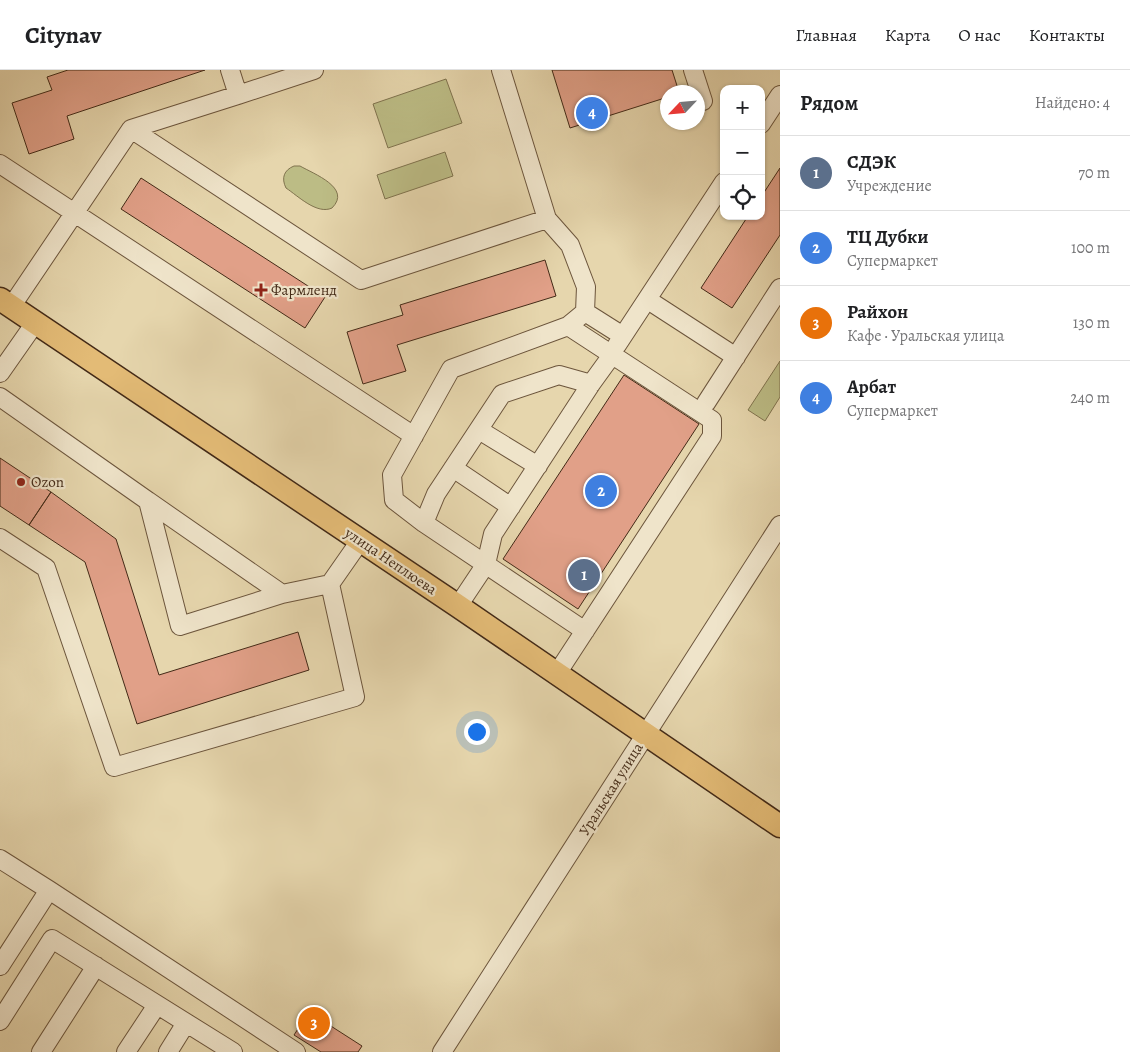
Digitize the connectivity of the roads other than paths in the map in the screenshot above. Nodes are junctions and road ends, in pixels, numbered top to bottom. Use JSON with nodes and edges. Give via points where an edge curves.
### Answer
{"nodes":[{"id":1,"x":230,"y":70,"type":"edge"},
{"id":2,"x":314,"y":70,"type":"edge"},
{"id":3,"x":501,"y":70,"type":"edge"},
{"id":4,"x":693,"y":70,"type":"edge"},
{"id":5,"x":698,"y":85,"type":"edge"},
{"id":6,"x":238,"y":95,"type":"junction"},
{"id":7,"x":780,"y":96,"type":"edge"},
{"id":8,"x":765,"y":118,"type":"edge"},
{"id":9,"x":132,"y":129,"type":"junction"},
{"id":10,"x":0,"y":164,"type":"edge"},
{"id":11,"x":720,"y":188,"type":"edge"},
{"id":12,"x":74,"y":214,"type":"junction"},
{"id":13,"x":547,"y":219,"type":"junction"},
{"id":14,"x":780,"y":288,"type":"edge"},
{"id":15,"x":648,"y":300,"type":"junction"},
{"id":16,"x":6,"y":303,"type":"edge"},
{"id":17,"x":585,"y":312,"type":"junction"},
{"id":18,"x":35,"y":323,"type":"junction"},
{"id":19,"x":568,"y":326,"type":"junction"},
{"id":20,"x":617,"y":346,"type":"junction"},
{"id":21,"x":736,"y":358,"type":"junction"},
{"id":22,"x":0,"y":372,"type":"edge"},
{"id":23,"x":591,"y":384,"type":"junction"},
{"id":24,"x":0,"y":397,"type":"edge"},
{"id":25,"x":706,"y":403,"type":"dead end"},
{"id":26,"x":479,"y":430,"type":"junction"},
{"id":27,"x":414,"y":436,"type":"junction"},
{"id":28,"x":538,"y":466,"type":"junction"},
{"id":29,"x":453,"y":468,"type":"junction"},
{"id":30,"x":148,"y":501,"type":"junction"},
{"id":31,"x":511,"y":507,"type":"junction"},
{"id":32,"x":424,"y":523,"type":"junction"},
{"id":33,"x":780,"y":525,"type":"edge"},
{"id":34,"x":0,"y":538,"type":"edge"},
{"id":35,"x":360,"y":541,"type":"junction"},
{"id":36,"x":486,"y":564,"type":"junction"},
{"id":37,"x":330,"y":584,"type":"junction"},
{"id":38,"x":282,"y":594,"type":"junction"},
{"id":39,"x":458,"y":606,"type":"junction"},
{"id":40,"x":585,"y":631,"type":"junction"},
{"id":41,"x":556,"y":675,"type":"junction"},
{"id":42,"x":646,"y":734,"type":"junction"},
{"id":43,"x":780,"y":826,"type":"edge"},
{"id":44,"x":0,"y":859,"type":"edge"},
{"id":45,"x":49,"y":890,"type":"junction"},
{"id":46,"x":0,"y":966,"type":"edge"},
{"id":47,"x":96,"y":966,"type":"junction"},
{"id":48,"x":157,"y":1005,"type":"junction"},
{"id":49,"x":0,"y":1021,"type":"edge"},
{"id":50,"x":186,"y":1023,"type":"junction"},
{"id":51,"x":40,"y":1052,"type":"edge"},
{"id":52,"x":126,"y":1052,"type":"edge"},
{"id":53,"x":168,"y":1052,"type":"edge"},
{"id":54,"x":233,"y":1052,"type":"edge"},
{"id":55,"x":296,"y":1052,"type":"edge"},
{"id":56,"x":442,"y":1052,"type":"edge"}],
"edges":[{"from":1,"to":6,"type":"street"},
{"from":2,"to":6,"type":"street"},
{"from":3,"to":13,"type":"street"},
{"from":4,"to":5,"type":"street"},
{"from":6,"to":9,"type":"street"},
{"from":7,"to":8,"type":"street"},
{"from":9,"to":12,"type":"street"},
{"from":9,"to":13,"type":"street","via":[[361,280]]},
{"from":10,"to":12,"type":"street"},
{"from":11,"to":15,"type":"street"},
{"from":12,"to":16,"type":"street"},
{"from":12,"to":27,"type":"street"},
{"from":13,"to":17,"type":"street","via":[[570,245],[586,287]]},
{"from":14,"to":21,"type":"street"},
{"from":15,"to":20,"type":"street"},
{"from":15,"to":21,"type":"street"},
{"from":16,"to":18,"type":"main road","name":"улица Неплюева"},
{"from":17,"to":19,"type":"street"},
{"from":17,"to":20,"type":"street"},
{"from":18,"to":22,"type":"street"},
{"from":18,"to":35,"type":"main road","name":"улица Неплюева"},
{"from":19,"to":20,"type":"street"},
{"from":19,"to":27,"type":"street","via":[[451,369]]},
{"from":20,"to":23,"type":"street"},
{"from":20,"to":40,"type":"street","via":[[712,420],[712,436]]},
{"from":21,"to":25,"type":"street"},
{"from":23,"to":26,"type":"street","via":[[559,375],[502,394]]},
{"from":23,"to":28,"type":"street"},
{"from":24,"to":30,"type":"street"},
{"from":26,"to":28,"type":"street"},
{"from":26,"to":29,"type":"street"},
{"from":27,"to":32,"type":"street","via":[[392,475],[394,500]]},
{"from":28,"to":31,"type":"street"},
{"from":29,"to":31,"type":"street"},
{"from":29,"to":32,"type":"street","via":[[436,494]]},
{"from":30,"to":38,"type":"street"},
{"from":30,"to":38,"type":"street","via":[[180,626]]},
{"from":31,"to":36,"type":"street","via":[[492,534]]},
{"from":32,"to":36,"type":"street"},
{"from":33,"to":42,"type":"street","name":"Уральская улица"},
{"from":34,"to":37,"type":"street","via":[[46,568],[114,767],[355,697]]},
{"from":35,"to":37,"type":"street"},
{"from":35,"to":39,"type":"main road","name":"улица Неплюева"},
{"from":36,"to":39,"type":"street"},
{"from":36,"to":40,"type":"street"},
{"from":37,"to":38,"type":"street"},
{"from":39,"to":41,"type":"main road","name":"улица Неплюева"},
{"from":40,"to":41,"type":"street"},
{"from":41,"to":42,"type":"main road","name":"улица Неплюева"},
{"from":42,"to":43,"type":"main road","name":"улица Неплюева"},
{"from":42,"to":56,"type":"street","name":"Уральская улица"},
{"from":44,"to":45,"type":"street"},
{"from":45,"to":46,"type":"street"},
{"from":45,"to":55,"type":"street"},
{"from":47,"to":48,"type":"street"},
{"from":47,"to":49,"type":"street","via":[[52,939]]},
{"from":47,"to":51,"type":"street"},
{"from":48,"to":50,"type":"street"},
{"from":48,"to":52,"type":"street"},
{"from":50,"to":53,"type":"street"},
{"from":50,"to":54,"type":"street"}]}
